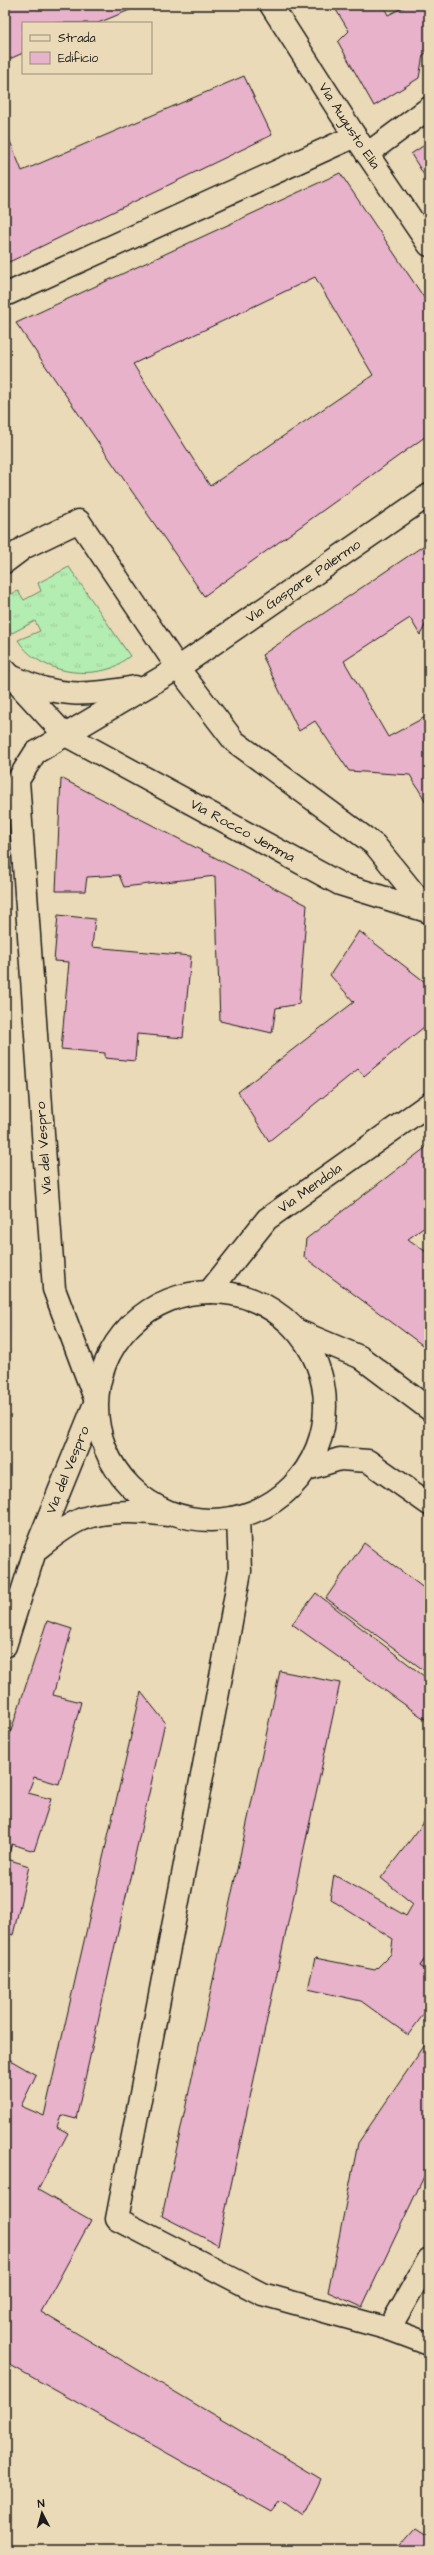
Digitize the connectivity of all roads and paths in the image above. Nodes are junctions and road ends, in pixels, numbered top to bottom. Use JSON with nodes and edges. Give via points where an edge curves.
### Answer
{"nodes":[{"id":1,"x":271,"y":5,"type":"edge"},
{"id":2,"x":429,"y":108,"type":"edge"},
{"id":3,"x":355,"y":136,"type":"junction"},
{"id":4,"x":367,"y":154,"type":"junction"},
{"id":5,"x":429,"y":244,"type":"edge"},
{"id":6,"x":5,"y":294,"type":"edge"},
{"id":7,"x":429,"y":495,"type":"edge"},
{"id":8,"x":5,"y":562,"type":"edge"},
{"id":9,"x":178,"y":668,"type":"junction"},
{"id":10,"x":7,"y":672,"type":"edge"},
{"id":11,"x":150,"y":684,"type":"junction"},
{"id":12,"x":64,"y":734,"type":"junction"},
{"id":13,"x":5,"y":827,"type":"edge"},
{"id":14,"x":25,"y":864,"type":"junction"},
{"id":15,"x":428,"y":912,"type":"edge"},
{"id":16,"x":429,"y":1104,"type":"edge"},
{"id":17,"x":209,"y":1292,"type":"junction"},
{"id":18,"x":298,"y":1331,"type":"junction"},
{"id":19,"x":96,"y":1401,"type":"junction"},
{"id":20,"x":429,"y":1409,"type":"edge"},
{"id":21,"x":307,"y":1469,"type":"junction"},
{"id":22,"x":429,"y":1504,"type":"edge"},
{"id":23,"x":178,"y":1516,"type":"junction"},
{"id":24,"x":238,"y":1517,"type":"junction"},
{"id":25,"x":35,"y":1551,"type":"junction"},
{"id":26,"x":5,"y":1646,"type":"edge"},
{"id":27,"x":429,"y":2259,"type":"edge"},
{"id":28,"x":389,"y":2328,"type":"junction"},
{"id":29,"x":429,"y":2344,"type":"edge"}],
"edges":[{"from":1,"to":3,"type":"street","name":"Via Augusto Elia"},
{"from":2,"to":4,"type":"street"},
{"from":3,"to":4,"type":"street","name":"Via Augusto Elia"},
{"from":3,"to":6,"type":"street"},
{"from":4,"to":5,"type":"street","name":"Via Augusto Elia"},
{"from":7,"to":9,"type":"street","name":"Via Gaspare Palermo"},
{"from":8,"to":9,"type":"street","name":"Via Rocco Jemma","via":[[25,547],[79,521]]},
{"from":9,"to":11,"type":"street","name":"Via Gaspare Palermo"},
{"from":9,"to":15,"type":"street","name":"Via Rocco Jemma","via":[[234,741],[375,845]]},
{"from":10,"to":11,"type":"street","via":[[35,687],[64,694],[101,693]]},
{"from":10,"to":12,"type":"street"},
{"from":11,"to":12,"type":"street","name":"Via del Vespro"},
{"from":12,"to":14,"type":"street","name":"Via del Vespro","via":[[35,753],[18,780]]},
{"from":12,"to":15,"type":"street","name":"Via Rocco Jemma","via":[[340,884]]},
{"from":13,"to":14,"type":"street"},
{"from":14,"to":19,"type":"street","name":"Via del Vespro","via":[[54,1290]]},
{"from":16,"to":17,"type":"street","name":"Via Mendola","via":[[267,1219]]},
{"from":17,"to":18,"type":"street","via":[[229,1293],[267,1306]]},
{"from":17,"to":19,"type":"street","via":[[187,1294],[167,1301],[148,1311],[131,1325],[117,1341],[106,1360]]},
{"from":18,"to":20,"type":"street","via":[[360,1357]]},
{"from":18,"to":21,"type":"street","via":[[312,1351],[321,1374],[325,1398],[324,1423],[318,1447]]},
{"from":19,"to":23,"type":"street","via":[[101,1439],[118,1472],[144,1499]]},
{"from":19,"to":25,"type":"street","name":"Via del Vespro"},
{"from":21,"to":22,"type":"street","via":[[340,1459],[368,1460]]},
{"from":21,"to":24,"type":"street","via":[[277,1500],[258,1511]]},
{"from":23,"to":24,"type":"street","via":[[204,1520]]},
{"from":23,"to":25,"type":"street","via":[[140,1513],[97,1515],[75,1523]]},
{"from":24,"to":28,"type":"street","via":[[240,1571],[230,1631],[117,2218],[262,2294]]},
{"from":25,"to":26,"type":"street","name":"Via del Vespro"},
{"from":27,"to":28,"type":"street"},
{"from":28,"to":29,"type":"street"}]}
